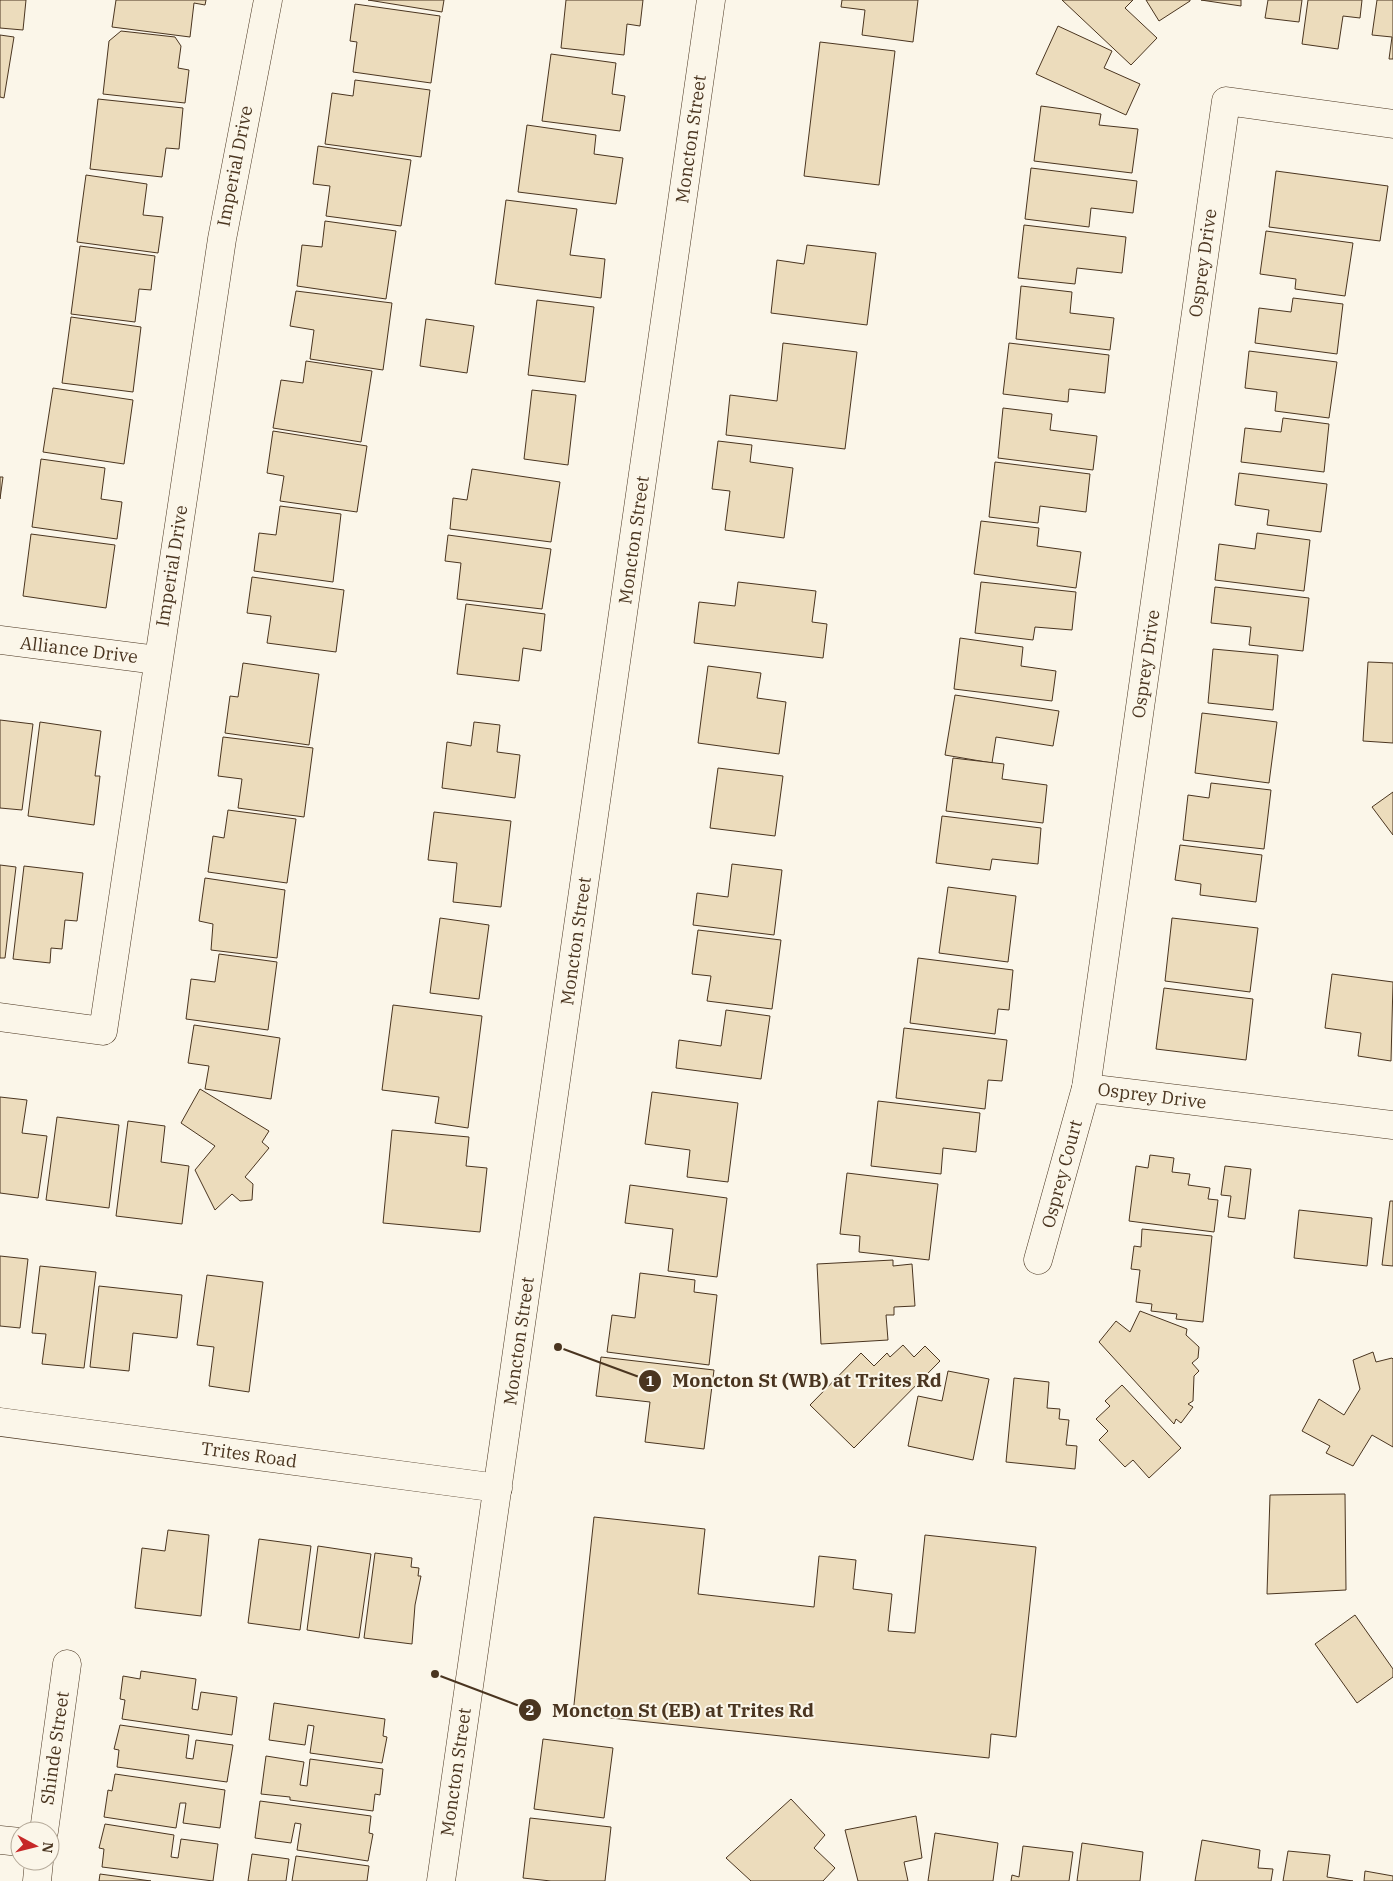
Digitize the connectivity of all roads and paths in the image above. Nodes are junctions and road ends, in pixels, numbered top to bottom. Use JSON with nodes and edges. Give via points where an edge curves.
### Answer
{"nodes":[{"id":1,"x":268,"y":0,"type":"edge"},
{"id":2,"x":711,"y":0,"type":"edge"},
{"id":3,"x":1393,"y":124,"type":"edge"},
{"id":4,"x":0,"y":640,"type":"edge"},
{"id":5,"x":157,"y":660,"type":"junction"},
{"id":6,"x":0,"y":1017,"type":"edge"},
{"id":7,"x":1086,"y":1088,"type":"junction"},
{"id":8,"x":1393,"y":1125,"type":"edge"},
{"id":9,"x":1038,"y":1260,"type":"dead end"},
{"id":10,"x":0,"y":1422,"type":"edge"},
{"id":11,"x":498,"y":1488,"type":"junction"},
{"id":12,"x":67,"y":1664,"type":"dead end"},
{"id":13,"x":45,"y":1821,"type":"edge"},
{"id":14,"x":441,"y":1881,"type":"edge"}],
"edges":[{"from":1,"to":5,"type":"street","name":"Imperial Drive","via":[[222,239]]},
{"from":2,"to":11,"type":"street","name":"Moncton Street"},
{"from":3,"to":7,"type":"street","name":"Osprey Drive","via":[[1226,101]]},
{"from":4,"to":5,"type":"street","name":"Alliance Drive"},
{"from":5,"to":6,"type":"street","name":"Imperial Drive","via":[[103,1031]]},
{"from":7,"to":8,"type":"street","name":"Osprey Drive"},
{"from":7,"to":9,"type":"street","name":"Osprey Court"},
{"from":10,"to":11,"type":"street","name":"Trites Road"},
{"from":11,"to":14,"type":"street","name":"Moncton Street"},
{"from":12,"to":13,"type":"street","name":"Shinde Street"}]}
